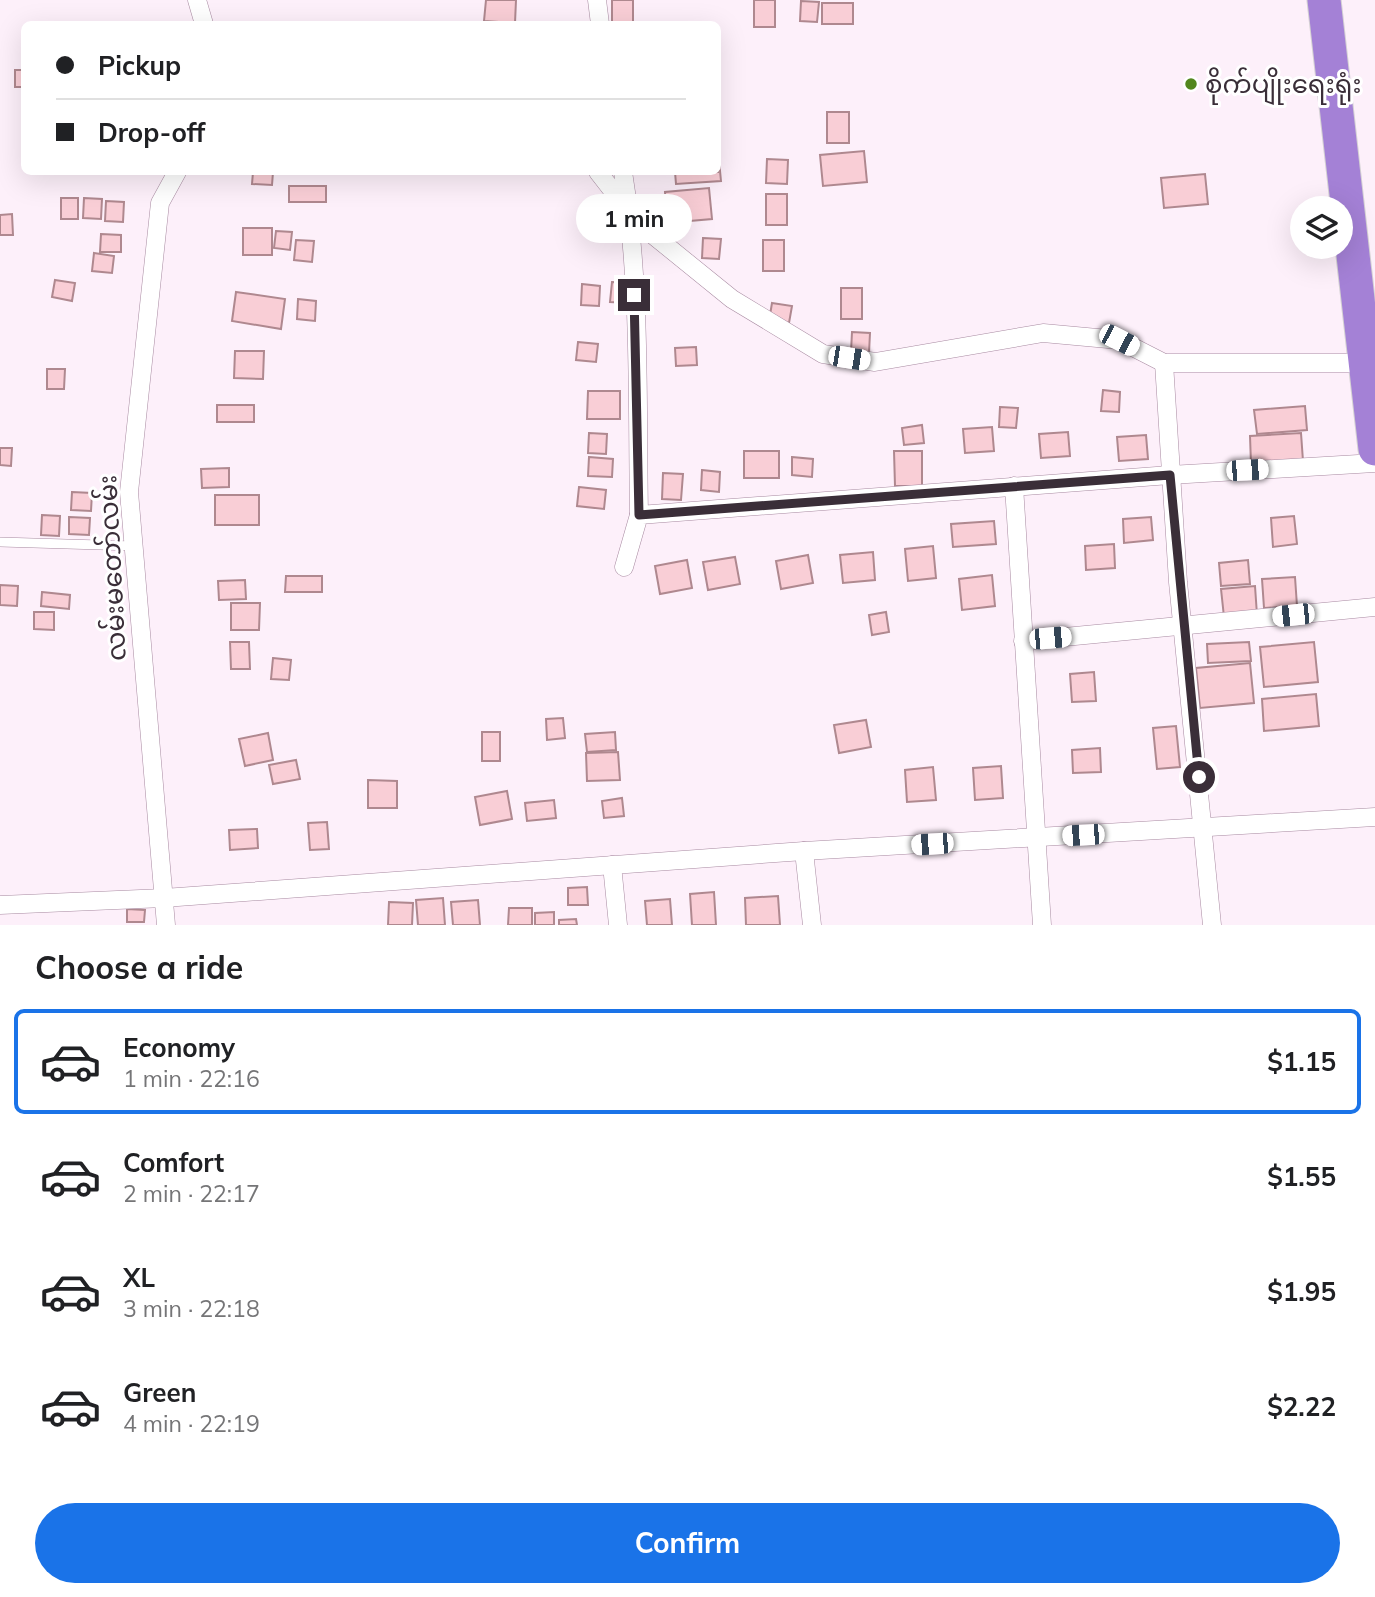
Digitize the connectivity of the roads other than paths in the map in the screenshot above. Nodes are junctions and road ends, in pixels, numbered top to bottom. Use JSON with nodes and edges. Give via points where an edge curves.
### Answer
{"nodes":[{"id":1,"x":197,"y":0,"type":"edge"},
{"id":2,"x":597,"y":0,"type":"edge"},
{"id":3,"x":1324,"y":0,"type":"edge"},
{"id":4,"x":203,"y":21,"type":"edge"},
{"id":5,"x":600,"y":21,"type":"edge"},
{"id":6,"x":175,"y":175,"type":"edge"},
{"id":7,"x":600,"y":175,"type":"edge"},
{"id":8,"x":623,"y":175,"type":"edge"},
{"id":9,"x":629,"y":212,"type":"junction"},
{"id":10,"x":1164,"y":363,"type":"junction"},
{"id":11,"x":1366,"y":363,"type":"junction"},
{"id":12,"x":1375,"y":449,"type":"edge"},
{"id":13,"x":1375,"y":463,"type":"edge"},
{"id":14,"x":1170,"y":475,"type":"junction"},
{"id":15,"x":1014,"y":486,"type":"junction"},
{"id":16,"x":639,"y":515,"type":"junction"},
{"id":17,"x":0,"y":542,"type":"edge"},
{"id":18,"x":134,"y":546,"type":"junction"},
{"id":19,"x":624,"y":567,"type":"dead end"},
{"id":20,"x":1375,"y":607,"type":"edge"},
{"id":21,"x":1183,"y":626,"type":"junction"},
{"id":22,"x":1023,"y":641,"type":"junction"},
{"id":23,"x":1375,"y":817,"type":"edge"},
{"id":24,"x":1204,"y":827,"type":"junction"},
{"id":25,"x":1035,"y":837,"type":"junction"},
{"id":26,"x":804,"y":851,"type":"junction"},
{"id":27,"x":612,"y":865,"type":"junction"},
{"id":28,"x":164,"y":898,"type":"junction"},
{"id":29,"x":0,"y":905,"type":"edge"},
{"id":30,"x":166,"y":925,"type":"edge"},
{"id":31,"x":618,"y":925,"type":"edge"},
{"id":32,"x":812,"y":925,"type":"edge"},
{"id":33,"x":1042,"y":925,"type":"edge"},
{"id":34,"x":1212,"y":925,"type":"edge"}],
"edges":[{"from":1,"to":4,"type":"street"},
{"from":2,"to":5,"type":"street"},
{"from":3,"to":11,"type":"highway"},
{"from":6,"to":18,"type":"street","name":"လမ်းမတော်လမ်း","via":[[160,203],[129,492]]},
{"from":7,"to":9,"type":"street"},
{"from":8,"to":9,"type":"street"},
{"from":9,"to":10,"type":"street","via":[[732,299],[823,354],[875,362],[1043,333],[1119,340]]},
{"from":9,"to":16,"type":"street"},
{"from":10,"to":11,"type":"street"},
{"from":10,"to":14,"type":"street"},
{"from":11,"to":12,"type":"highway"},
{"from":13,"to":14,"type":"street"},
{"from":14,"to":15,"type":"street"},
{"from":14,"to":21,"type":"street"},
{"from":15,"to":16,"type":"street"},
{"from":15,"to":22,"type":"street"},
{"from":16,"to":19,"type":"street"},
{"from":17,"to":18,"type":"lane"},
{"from":18,"to":28,"type":"street","name":"လမ်းမတော်လမ်း"},
{"from":20,"to":21,"type":"street"},
{"from":21,"to":22,"type":"street"},
{"from":21,"to":24,"type":"street"},
{"from":22,"to":25,"type":"street"},
{"from":23,"to":24,"type":"street"},
{"from":24,"to":25,"type":"street"},
{"from":24,"to":34,"type":"street"},
{"from":25,"to":26,"type":"street"},
{"from":25,"to":33,"type":"street"},
{"from":26,"to":27,"type":"street"},
{"from":26,"to":32,"type":"street"},
{"from":27,"to":28,"type":"street"},
{"from":27,"to":31,"type":"street"},
{"from":28,"to":29,"type":"street"},
{"from":28,"to":30,"type":"street","name":"လမ်းမတော်လမ်း"}]}
